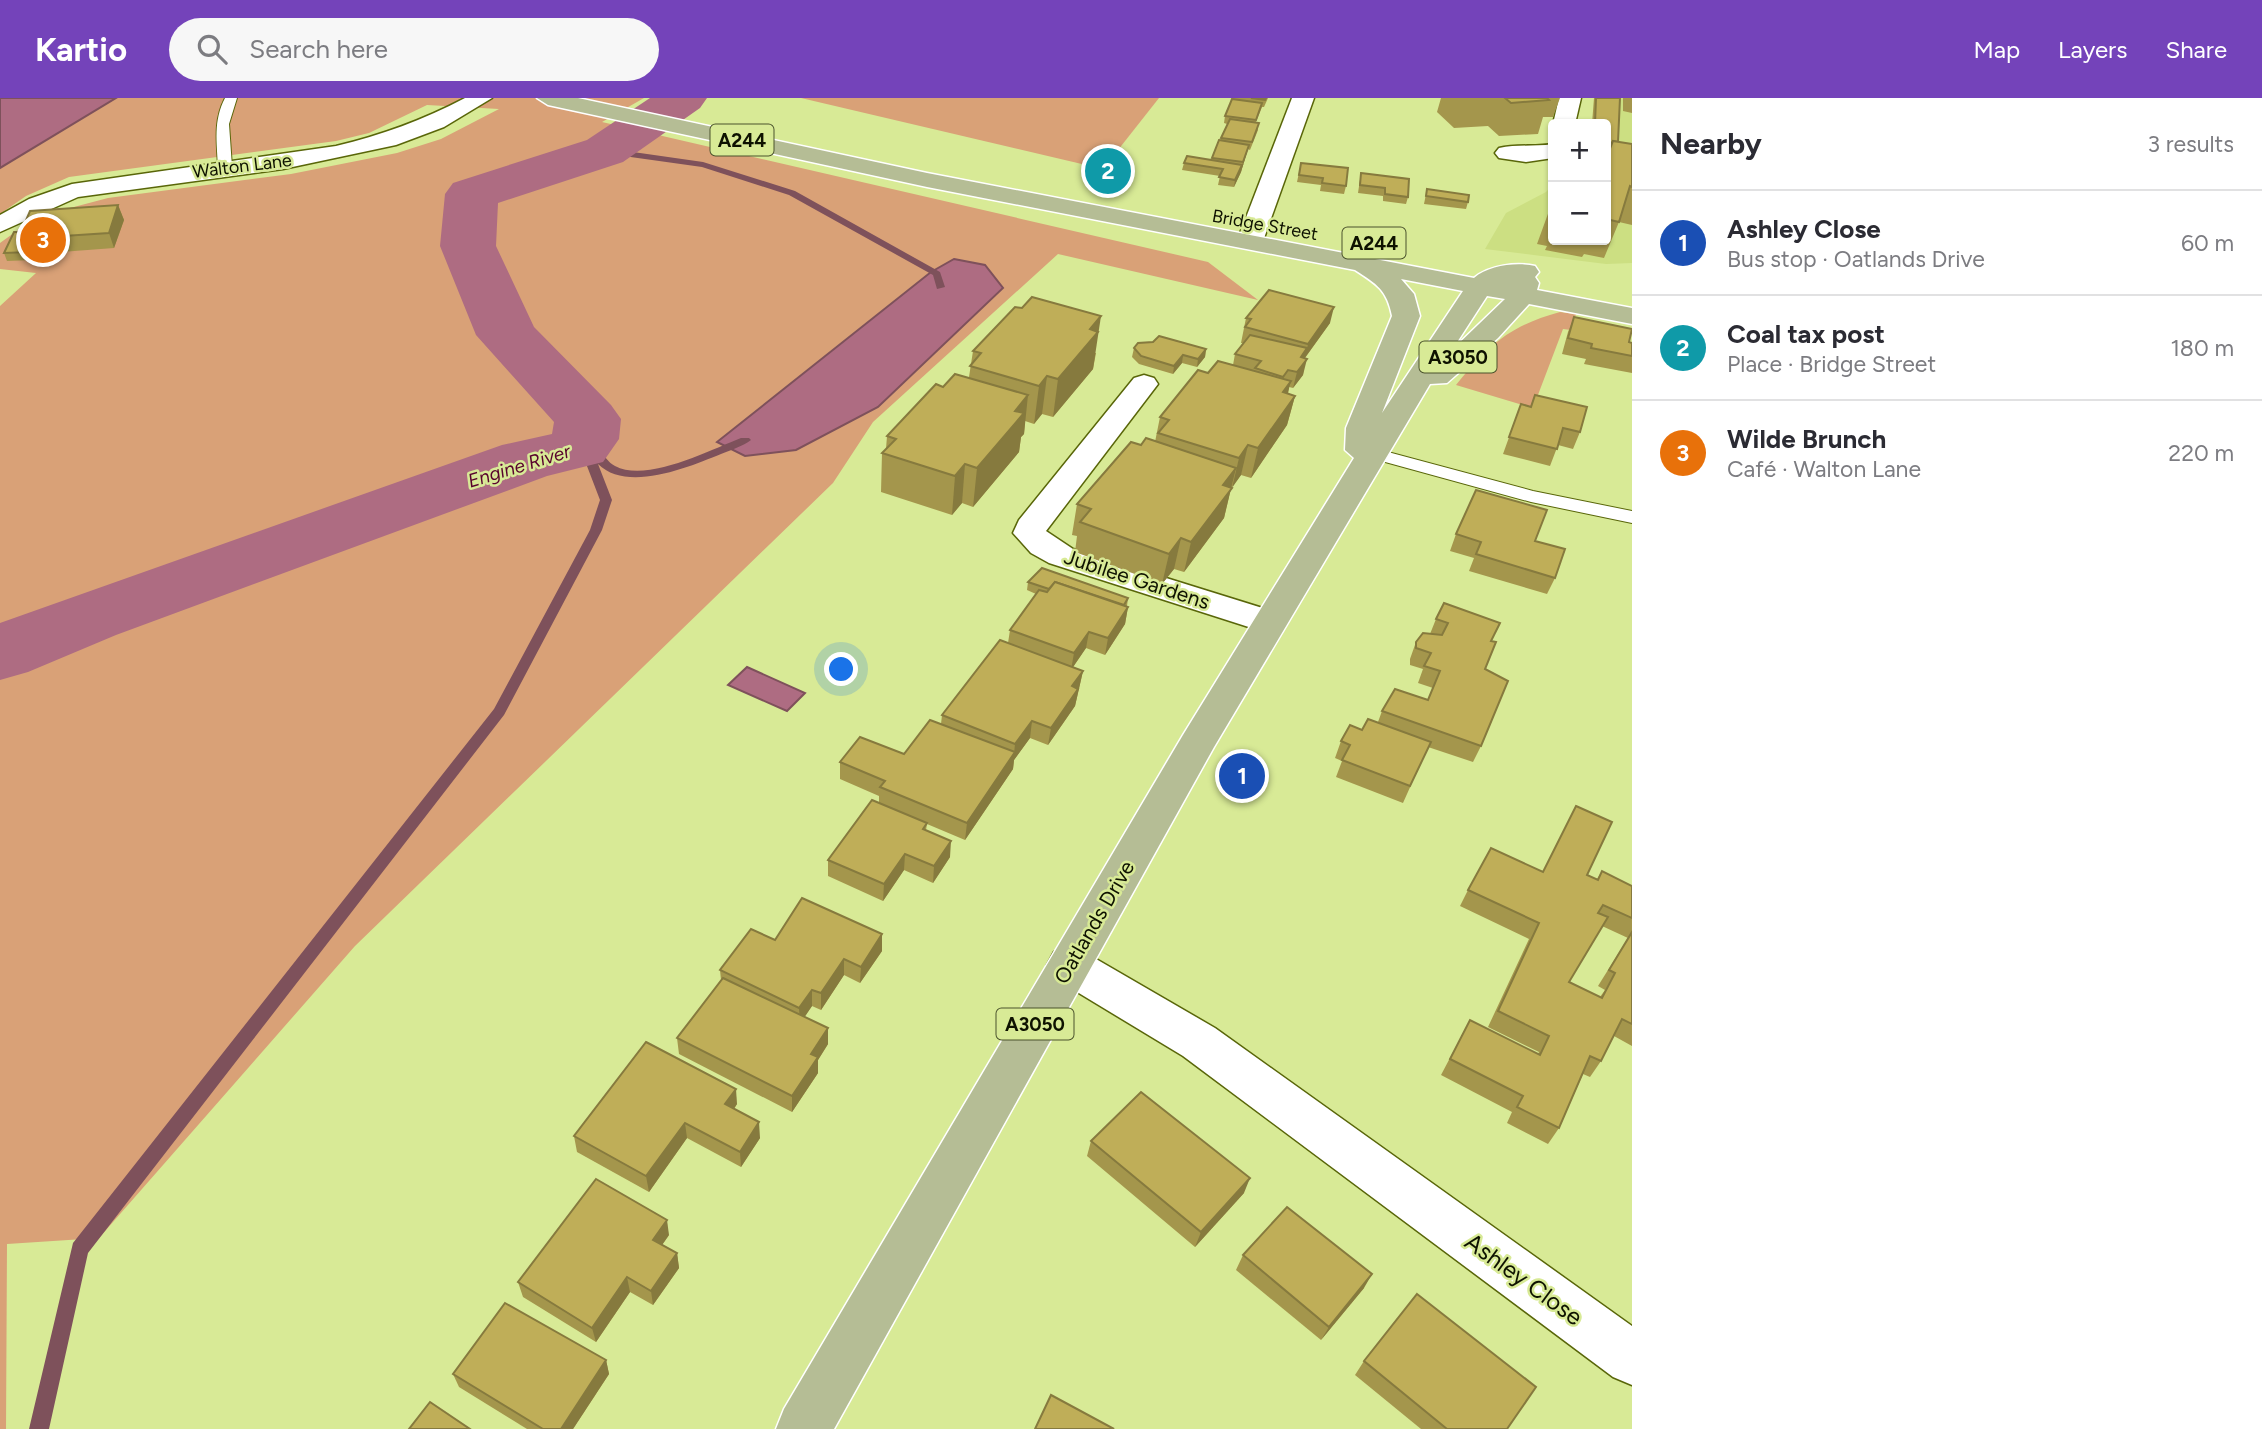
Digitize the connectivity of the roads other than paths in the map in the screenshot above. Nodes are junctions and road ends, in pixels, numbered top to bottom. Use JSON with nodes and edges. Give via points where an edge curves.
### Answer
{"nodes":[{"id":1,"x":231,"y":98,"type":"edge"},
{"id":2,"x":481,"y":98,"type":"edge"},
{"id":3,"x":609,"y":98,"type":"edge"},
{"id":4,"x":1303,"y":98,"type":"edge"},
{"id":5,"x":1570,"y":98,"type":"edge"},
{"id":6,"x":552,"y":99,"type":"edge"},
{"id":7,"x":1565,"y":119,"type":"edge"},
{"id":8,"x":1548,"y":152,"type":"edge"},
{"id":9,"x":1507,"y":153,"type":"edge"},
{"id":10,"x":225,"y":167,"type":"junction"},
{"id":11,"x":932,"y":175,"type":"junction"},
{"id":12,"x":0,"y":225,"type":"edge"},
{"id":13,"x":1254,"y":232,"type":"junction"},
{"id":14,"x":1356,"y":262,"type":"junction"},
{"id":15,"x":1506,"y":278,"type":"junction"},
{"id":16,"x":1620,"y":291,"type":"edge"},
{"id":17,"x":1632,"y":315,"type":"edge"},
{"id":18,"x":1144,"y":384,"type":"dead end"},
{"id":19,"x":1392,"y":420,"type":"junction"},
{"id":20,"x":1366,"y":465,"type":"junction"},
{"id":21,"x":1632,"y":517,"type":"edge"},
{"id":22,"x":1270,"y":622,"type":"junction"},
{"id":23,"x":1069,"y":965,"type":"junction"},
{"id":24,"x":1632,"y":1358,"type":"edge"},
{"id":25,"x":804,"y":1429,"type":"edge"}],
"edges":[{"from":1,"to":10,"type":"lane","via":[[224,110],[221,134]]},
{"from":2,"to":10,"type":"street","name":"Walton Lane","via":[[436,124],[374,145],[313,158]]},
{"from":3,"to":11,"type":"main road","number":"A244"},
{"from":4,"to":13,"type":"street"},
{"from":5,"to":7,"type":"street"},
{"from":6,"to":11,"type":"main road","number":"A244"},
{"from":8,"to":9,"type":"street"},
{"from":10,"to":12,"type":"street","name":"Walton Lane","via":[[72,191]]},
{"from":11,"to":13,"type":"main road","name":"Bridge Street","number":"A244"},
{"from":13,"to":14,"type":"main road","name":"Bridge Street","number":"A244"},
{"from":13,"to":15,"type":"main road","name":"Bridge Street","number":"A244"},
{"from":14,"to":15,"type":"main road","name":"Bridge Street","number":"A244"},
{"from":14,"to":20,"type":"main road","via":[[1392,284],[1401,294],[1406,316],[1361,428]]},
{"from":15,"to":16,"type":"main road","name":"Bridge Street","number":"A244"},
{"from":15,"to":17,"type":"main road","number":"A244"},
{"from":15,"to":19,"type":"main road","name":"Oatlands Drive","number":"A3050"},
{"from":15,"to":19,"type":"main road","name":"Oatlands Drive","number":"A3050","via":[[1513,308]]},
{"from":16,"to":17,"type":"main road","via":[[1601,294],[1601,300]]},
{"from":18,"to":22,"type":"street","name":"Jubilee Gardens","via":[[1031,527],[1032,539],[1061,556]]},
{"from":19,"to":20,"type":"main road","name":"Oatlands Drive","number":"A3050"},
{"from":20,"to":21,"type":"lane"},
{"from":20,"to":22,"type":"main road","name":"Oatlands Drive","number":"A3050"},
{"from":22,"to":23,"type":"main road","name":"Oatlands Drive","number":"A3050"},
{"from":23,"to":24,"type":"street","name":"Ashley Close","via":[[1199,1042]]},
{"from":23,"to":25,"type":"main road","name":"Oatlands Drive","number":"A3050"}]}
